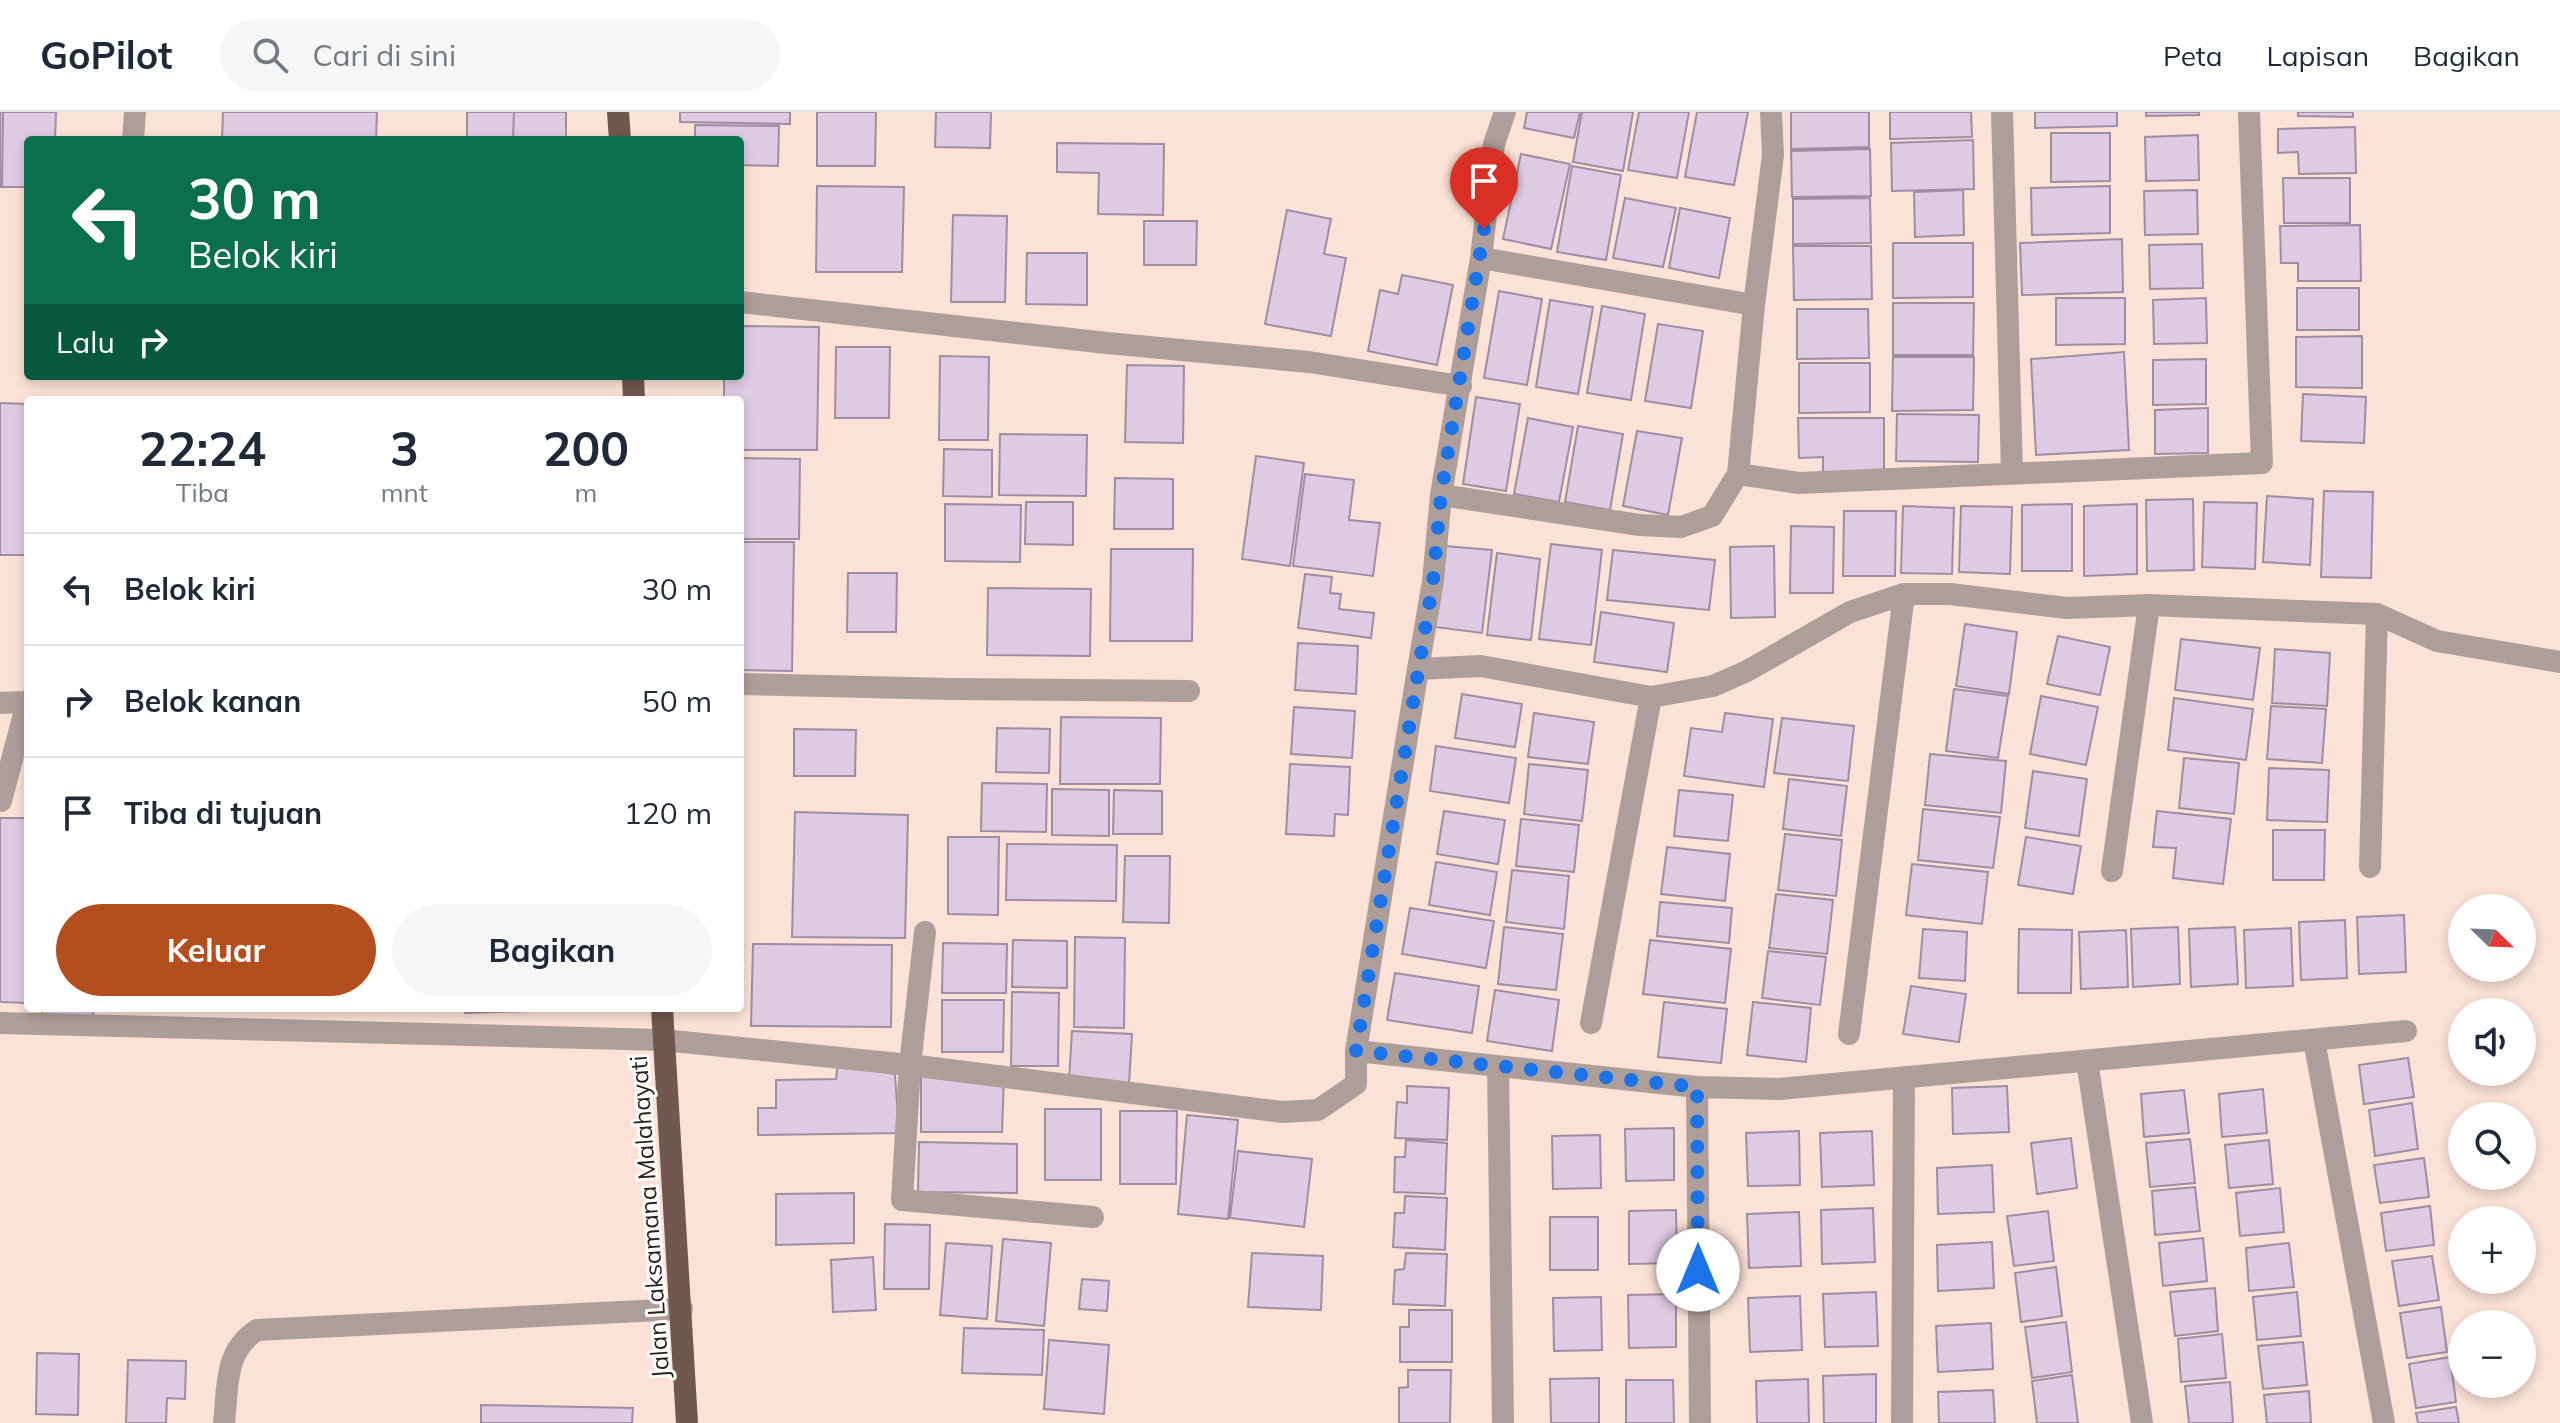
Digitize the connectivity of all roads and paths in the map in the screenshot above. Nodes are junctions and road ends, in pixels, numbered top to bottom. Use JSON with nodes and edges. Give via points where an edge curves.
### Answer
{"nodes":[{"id":1,"x":135,"y":112,"type":"edge"},
{"id":2,"x":618,"y":112,"type":"edge"},
{"id":3,"x":1505,"y":112,"type":"edge"},
{"id":4,"x":1771,"y":112,"type":"edge"},
{"id":5,"x":2002,"y":112,"type":"edge"},
{"id":6,"x":2249,"y":112,"type":"edge"},
{"id":7,"x":133,"y":136,"type":"edge"},
{"id":8,"x":620,"y":136,"type":"edge"},
{"id":9,"x":1481,"y":258,"type":"junction"},
{"id":10,"x":744,"y":302,"type":"edge"},
{"id":11,"x":1754,"y":305,"type":"junction"},
{"id":12,"x":1461,"y":386,"type":"junction"},
{"id":13,"x":2012,"y":472,"type":"junction"},
{"id":14,"x":1738,"y":474,"type":"junction"},
{"id":15,"x":1441,"y":495,"type":"junction"},
{"id":16,"x":1904,"y":594,"type":"junction"},
{"id":17,"x":2149,"y":605,"type":"junction"},
{"id":18,"x":2377,"y":614,"type":"junction"},
{"id":19,"x":2560,"y":662,"type":"edge"},
{"id":20,"x":1418,"y":669,"type":"junction"},
{"id":21,"x":744,"y":684,"type":"edge"},
{"id":22,"x":1189,"y":691,"type":"dead end"},
{"id":23,"x":1651,"y":697,"type":"junction"},
{"id":24,"x":24,"y":702,"type":"edge"},
{"id":25,"x":0,"y":703,"type":"edge"},
{"id":26,"x":24,"y":714,"type":"edge"},
{"id":27,"x":1,"y":801,"type":"edge"},
{"id":28,"x":2370,"y":867,"type":"dead end"},
{"id":29,"x":2112,"y":871,"type":"dead end"},
{"id":30,"x":925,"y":932,"type":"dead end"},
{"id":31,"x":662,"y":1012,"type":"edge"},
{"id":32,"x":0,"y":1023,"type":"edge"},
{"id":33,"x":1591,"y":1023,"type":"dead end"},
{"id":34,"x":2406,"y":1031,"type":"dead end"},
{"id":35,"x":1849,"y":1034,"type":"dead end"},
{"id":36,"x":663,"y":1040,"type":"junction"},
{"id":37,"x":2314,"y":1040,"type":"junction"},
{"id":38,"x":1356,"y":1051,"type":"junction"},
{"id":39,"x":2087,"y":1061,"type":"junction"},
{"id":40,"x":910,"y":1065,"type":"junction"},
{"id":41,"x":1498,"y":1067,"type":"junction"},
{"id":42,"x":1904,"y":1077,"type":"junction"},
{"id":43,"x":1697,"y":1087,"type":"junction"},
{"id":44,"x":1093,"y":1217,"type":"dead end"},
{"id":45,"x":682,"y":1309,"type":"junction"},
{"id":46,"x":224,"y":1423,"type":"edge"},
{"id":47,"x":687,"y":1423,"type":"edge"},
{"id":48,"x":1503,"y":1423,"type":"edge"},
{"id":49,"x":1700,"y":1423,"type":"edge"},
{"id":50,"x":1902,"y":1423,"type":"edge"},
{"id":51,"x":2142,"y":1423,"type":"edge"},
{"id":52,"x":2384,"y":1423,"type":"edge"}],
"edges":[{"from":1,"to":7,"type":"street"},
{"from":2,"to":8,"type":"highway"},
{"from":3,"to":9,"type":"street","via":[[1494,144]]},
{"from":4,"to":11,"type":"street","via":[[1773,155]]},
{"from":5,"to":13,"type":"street"},
{"from":6,"to":13,"type":"street","via":[[2262,463]]},
{"from":9,"to":11,"type":"street"},
{"from":9,"to":12,"type":"street"},
{"from":10,"to":12,"type":"street","via":[[1309,362]]},
{"from":11,"to":14,"type":"street"},
{"from":12,"to":15,"type":"street"},
{"from":13,"to":14,"type":"street","via":[[1799,483]]},
{"from":14,"to":15,"type":"street","via":[[1712,516],[1681,527]]},
{"from":15,"to":20,"type":"street"},
{"from":16,"to":17,"type":"street","via":[[2067,608]]},
{"from":16,"to":23,"type":"street","via":[[1850,612],[1713,686]]},
{"from":16,"to":35,"type":"street"},
{"from":17,"to":18,"type":"street"},
{"from":17,"to":29,"type":"street"},
{"from":18,"to":19,"type":"street","via":[[2437,641]]},
{"from":18,"to":28,"type":"street"},
{"from":20,"to":23,"type":"street","via":[[1481,666]]},
{"from":20,"to":38,"type":"street"},
{"from":21,"to":22,"type":"street"},
{"from":23,"to":33,"type":"street"},
{"from":24,"to":25,"type":"street"},
{"from":26,"to":27,"type":"street"},
{"from":30,"to":40,"type":"street"},
{"from":31,"to":36,"type":"highway","name":"Jalan Laksamana Malahayati"},
{"from":32,"to":36,"type":"street"},
{"from":34,"to":37,"type":"street"},
{"from":36,"to":40,"type":"street"},
{"from":36,"to":45,"type":"highway","name":"Jalan Laksamana Malahayati"},
{"from":37,"to":39,"type":"street"},
{"from":37,"to":52,"type":"street"},
{"from":38,"to":40,"type":"street","via":[[1356,1084],[1318,1110],[1282,1112]]},
{"from":38,"to":41,"type":"street"},
{"from":39,"to":42,"type":"street"},
{"from":39,"to":51,"type":"street"},
{"from":40,"to":44,"type":"street","via":[[902,1200]]},
{"from":41,"to":43,"type":"street"},
{"from":41,"to":48,"type":"street"},
{"from":42,"to":43,"type":"street","via":[[1779,1089]]},
{"from":42,"to":50,"type":"street"},
{"from":43,"to":49,"type":"street"},
{"from":45,"to":46,"type":"street","via":[[257,1330],[236,1348]]},
{"from":45,"to":47,"type":"highway","name":"Jalan Laksamana Malahayati"}]}
